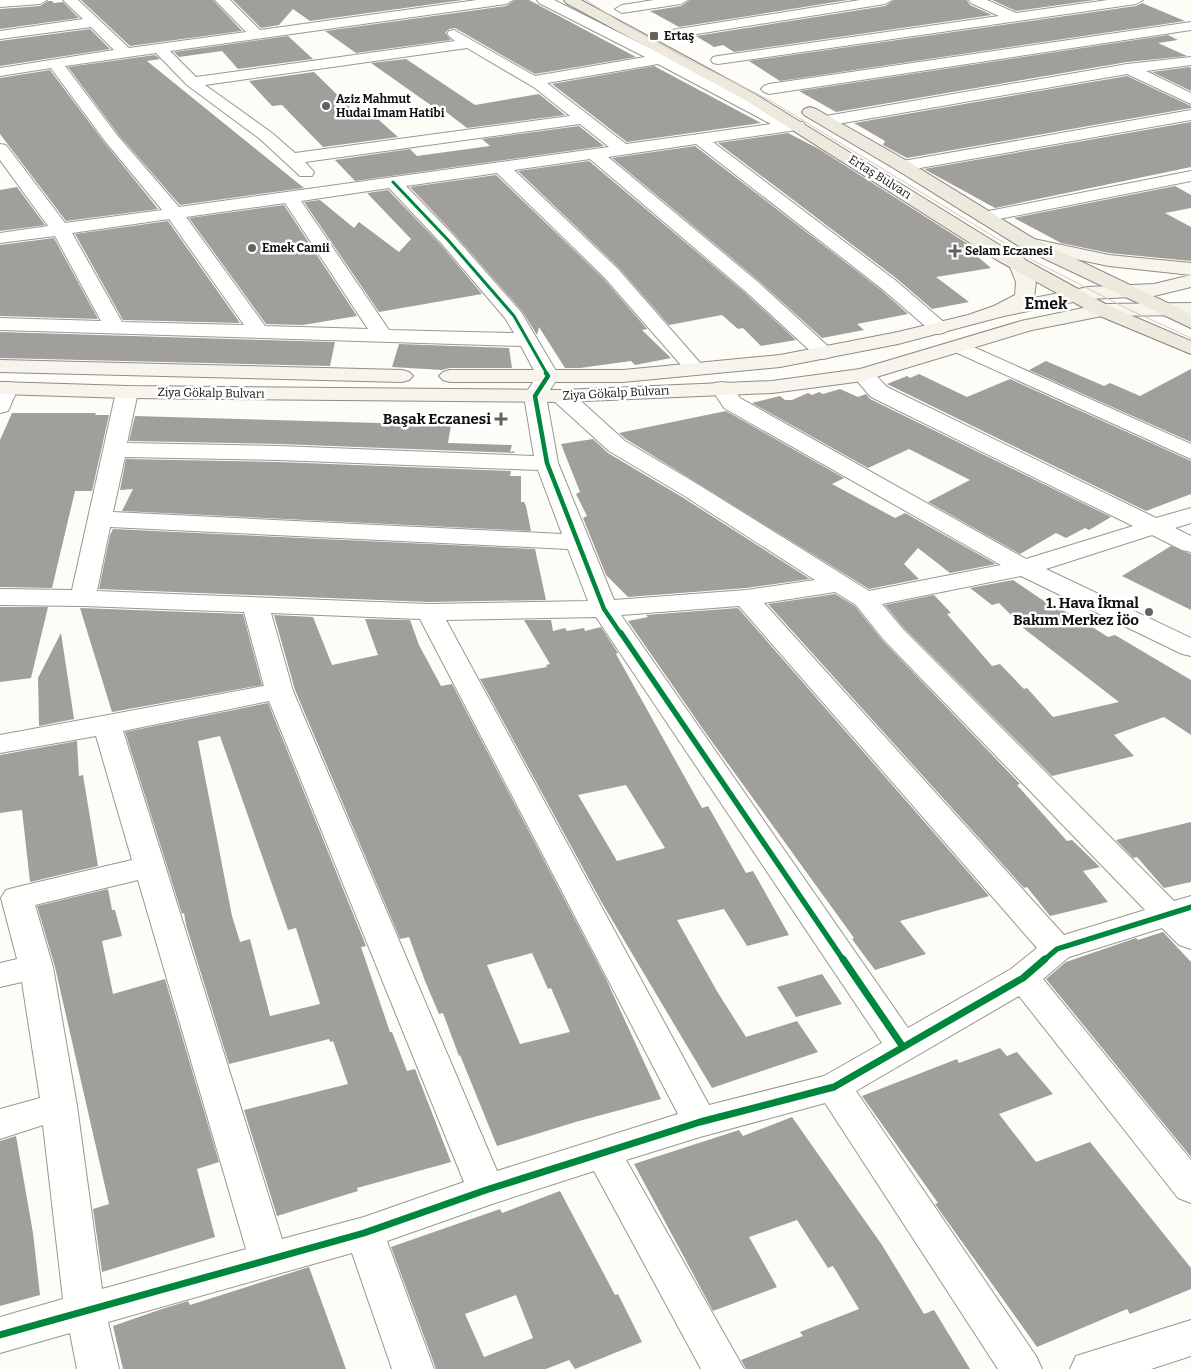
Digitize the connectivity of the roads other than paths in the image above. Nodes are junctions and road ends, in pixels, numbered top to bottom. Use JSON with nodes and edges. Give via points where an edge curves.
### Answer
{"nodes":[{"id":1,"x":40,"y":0,"type":"edge"},
{"id":2,"x":70,"y":0,"type":"edge"},
{"id":3,"x":222,"y":0,"type":"edge"},
{"id":4,"x":394,"y":0,"type":"edge"},
{"id":5,"x":506,"y":0,"type":"edge"},
{"id":6,"x":544,"y":0,"type":"edge"},
{"id":7,"x":571,"y":0,"type":"edge"},
{"id":8,"x":606,"y":0,"type":"edge"},
{"id":9,"x":681,"y":0,"type":"edge"},
{"id":10,"x":885,"y":0,"type":"edge"},
{"id":11,"x":976,"y":0,"type":"edge"},
{"id":12,"x":1136,"y":0,"type":"edge"},
{"id":13,"x":0,"y":3,"type":"edge"},
{"id":14,"x":622,"y":9,"type":"junction"},
{"id":15,"x":415,"y":13,"type":"junction"},
{"id":16,"x":1014,"y":17,"type":"junction"},
{"id":17,"x":94,"y":22,"type":"junction"},
{"id":18,"x":1191,"y":26,"type":"edge"},
{"id":19,"x":293,"y":30,"type":"junction"},
{"id":20,"x":672,"y":34,"type":"junction"},
{"id":21,"x":0,"y":35,"type":"edge"},
{"id":22,"x":257,"y":35,"type":"junction"},
{"id":23,"x":469,"y":43,"type":"junction"},
{"id":24,"x":1074,"y":45,"type":"junction"},
{"id":25,"x":160,"y":49,"type":"junction"},
{"id":26,"x":126,"y":54,"type":"junction"},
{"id":27,"x":667,"y":58,"type":"junction"},
{"id":28,"x":718,"y":60,"type":"junction"},
{"id":29,"x":1191,"y":61,"type":"edge"},
{"id":30,"x":329,"y":63,"type":"junction"},
{"id":31,"x":55,"y":64,"type":"junction"},
{"id":32,"x":1130,"y":69,"type":"junction"},
{"id":33,"x":0,"y":72,"type":"edge"},
{"id":34,"x":532,"y":81,"type":"junction"},
{"id":35,"x":192,"y":82,"type":"junction"},
{"id":36,"x":770,"y":89,"type":"junction"},
{"id":37,"x":1191,"y":99,"type":"edge"},
{"id":38,"x":1191,"y":115,"type":"edge"},
{"id":39,"x":583,"y":118,"type":"junction"},
{"id":40,"x":826,"y":121,"type":"junction"},
{"id":41,"x":792,"y":126,"type":"junction"},
{"id":42,"x":699,"y":139,"type":"junction"},
{"id":43,"x":0,"y":149,"type":"edge"},
{"id":44,"x":623,"y":150,"type":"junction"},
{"id":45,"x":594,"y":154,"type":"junction"},
{"id":46,"x":291,"y":159,"type":"junction"},
{"id":47,"x":903,"y":166,"type":"junction"},
{"id":48,"x":502,"y":168,"type":"junction"},
{"id":49,"x":1191,"y":176,"type":"edge"},
{"id":50,"x":393,"y":182,"type":"junction"},
{"id":51,"x":327,"y":191,"type":"junction"},
{"id":52,"x":290,"y":197,"type":"junction"},
{"id":53,"x":174,"y":214,"type":"junction"},
{"id":54,"x":984,"y":217,"type":"junction"},
{"id":55,"x":60,"y":229,"type":"junction"},
{"id":56,"x":0,"y":238,"type":"edge"},
{"id":57,"x":1029,"y":244,"type":"junction"},
{"id":58,"x":1018,"y":262,"type":"junction"},
{"id":59,"x":1191,"y":269,"type":"edge"},
{"id":60,"x":1191,"y":281,"type":"edge"},
{"id":61,"x":1128,"y":292,"type":"junction"},
{"id":62,"x":1075,"y":296,"type":"junction"},
{"id":63,"x":1191,"y":309,"type":"edge"},
{"id":64,"x":1102,"y":310,"type":"junction"},
{"id":65,"x":999,"y":311,"type":"junction"},
{"id":66,"x":1166,"y":311,"type":"junction"},
{"id":67,"x":1191,"y":322,"type":"edge"},
{"id":68,"x":0,"y":324,"type":"edge"},
{"id":69,"x":1028,"y":324,"type":"junction"},
{"id":70,"x":114,"y":326,"type":"junction"},
{"id":71,"x":939,"y":328,"type":"junction"},
{"id":72,"x":258,"y":331,"type":"junction"},
{"id":73,"x":1156,"y":333,"type":"junction"},
{"id":74,"x":382,"y":335,"type":"junction"},
{"id":75,"x":529,"y":340,"type":"junction"},
{"id":76,"x":960,"y":346,"type":"junction"},
{"id":77,"x":1191,"y":348,"type":"edge"},
{"id":78,"x":824,"y":353,"type":"junction"},
{"id":79,"x":0,"y":366,"type":"edge"},
{"id":80,"x":695,"y":369,"type":"junction"},
{"id":81,"x":863,"y":375,"type":"junction"},
{"id":82,"x":722,"y":388,"type":"junction"},
{"id":83,"x":548,"y":389,"type":"junction"},
{"id":84,"x":127,"y":392,"type":"junction"},
{"id":85,"x":2,"y":394,"type":"edge"},
{"id":86,"x":115,"y":450,"type":"junction"},
{"id":87,"x":1191,"y":452,"type":"edge"},
{"id":88,"x":547,"y":463,"type":"junction"},
{"id":89,"x":1191,"y":515,"type":"edge"},
{"id":90,"x":99,"y":519,"type":"junction"},
{"id":91,"x":1152,"y":527,"type":"junction"},
{"id":92,"x":578,"y":542,"type":"junction"},
{"id":93,"x":1191,"y":545,"type":"edge"},
{"id":94,"x":1024,"y":568,"type":"junction"},
{"id":95,"x":837,"y":584,"type":"junction"},
{"id":96,"x":0,"y":597,"type":"edge"},
{"id":97,"x":83,"y":598,"type":"junction"},
{"id":98,"x":746,"y":598,"type":"junction"},
{"id":99,"x":866,"y":600,"type":"junction"},
{"id":100,"x":255,"y":604,"type":"junction"},
{"id":101,"x":604,"y":609,"type":"junction"},
{"id":102,"x":429,"y":612,"type":"junction"},
{"id":103,"x":1191,"y":648,"type":"edge"},
{"id":104,"x":279,"y":691,"type":"junction"},
{"id":105,"x":107,"y":725,"type":"junction"},
{"id":106,"x":0,"y":744,"type":"edge"},
{"id":107,"x":150,"y":867,"type":"junction"},
{"id":108,"x":1183,"y":919,"type":"edge"},
{"id":109,"x":1057,"y":949,"type":"junction"},
{"id":110,"x":36,"y":967,"type":"junction"},
{"id":111,"x":0,"y":975,"type":"edge"},
{"id":112,"x":1023,"y":978,"type":"junction"},
{"id":113,"x":904,"y":1047,"type":"junction"},
{"id":114,"x":834,"y":1087,"type":"junction"},
{"id":115,"x":59,"y":1106,"type":"junction"},
{"id":116,"x":700,"y":1122,"type":"junction"},
{"id":117,"x":0,"y":1124,"type":"edge"},
{"id":118,"x":604,"y":1153,"type":"junction"},
{"id":119,"x":1191,"y":1187,"type":"edge"},
{"id":120,"x":486,"y":1190,"type":"junction"},
{"id":121,"x":364,"y":1233,"type":"junction"},
{"id":122,"x":269,"y":1260,"type":"junction"},
{"id":123,"x":85,"y":1311,"type":"junction"},
{"id":124,"x":0,"y":1335,"type":"edge"},
{"id":125,"x":1191,"y":1338,"type":"edge"},
{"id":126,"x":98,"y":1369,"type":"edge"},
{"id":127,"x":413,"y":1369,"type":"edge"},
{"id":128,"x":723,"y":1369,"type":"edge"},
{"id":129,"x":1021,"y":1369,"type":"edge"},
{"id":130,"x":1091,"y":1369,"type":"edge"}],
"edges":[{"from":1,"to":13,"type":"street"},
{"from":2,"to":17,"type":"street"},
{"from":3,"to":22,"type":"street"},
{"from":4,"to":15,"type":"street"},
{"from":5,"to":15,"type":"street"},
{"from":6,"to":27,"type":"street"},
{"from":7,"to":27,"type":"main road","name":"Ertaş Bulvarı"},
{"from":8,"to":14,"type":"main road","name":"Ertaş Bulvarı"},
{"from":9,"to":14,"type":"street"},
{"from":10,"to":20,"type":"street"},
{"from":11,"to":16,"type":"street"},
{"from":12,"to":16,"type":"street"},
{"from":14,"to":20,"type":"main road","name":"Ertaş Bulvarı"},
{"from":15,"to":19,"type":"street"},
{"from":15,"to":23,"type":"street"},
{"from":16,"to":24,"type":"street"},
{"from":16,"to":28,"type":"street"},
{"from":17,"to":21,"type":"street"},
{"from":17,"to":26,"type":"street"},
{"from":18,"to":24,"type":"street"},
{"from":19,"to":22,"type":"street"},
{"from":19,"to":30,"type":"street"},
{"from":20,"to":28,"type":"main road","name":"Ertaş Bulvarı"},
{"from":22,"to":25,"type":"street"},
{"from":23,"to":30,"type":"street"},
{"from":23,"to":34,"type":"street"},
{"from":24,"to":32,"type":"street"},
{"from":24,"to":36,"type":"street"},
{"from":25,"to":26,"type":"street"},
{"from":25,"to":35,"type":"street"},
{"from":26,"to":31,"type":"street"},
{"from":27,"to":34,"type":"street"},
{"from":27,"to":41,"type":"main road","name":"Ertaş Bulvarı"},
{"from":28,"to":36,"type":"main road","name":"Ertaş Bulvarı"},
{"from":29,"to":32,"type":"street"},
{"from":30,"to":35,"type":"street"},
{"from":31,"to":33,"type":"street"},
{"from":31,"to":53,"type":"street","via":[[110,138]]},
{"from":32,"to":37,"type":"street"},
{"from":32,"to":40,"type":"street"},
{"from":34,"to":39,"type":"street"},
{"from":35,"to":46,"type":"street","via":[[266,136]]},
{"from":36,"to":40,"type":"main road","name":"Ertaş Bulvarı"},
{"from":38,"to":47,"type":"street"},
{"from":39,"to":44,"type":"street"},
{"from":39,"to":46,"type":"street"},
{"from":40,"to":47,"type":"main road","name":"Ertaş Bulvarı"},
{"from":41,"to":42,"type":"street"},
{"from":41,"to":58,"type":"main road","name":"Ertaş Bulvarı"},
{"from":42,"to":44,"type":"street"},
{"from":42,"to":71,"type":"street","via":[[888,284]]},
{"from":43,"to":55,"type":"street"},
{"from":44,"to":45,"type":"street"},
{"from":45,"to":48,"type":"street"},
{"from":45,"to":78,"type":"street","via":[[751,286]]},
{"from":46,"to":51,"type":"street"},
{"from":47,"to":54,"type":"main road","name":"Ertaş Bulvarı"},
{"from":48,"to":50,"type":"street"},
{"from":48,"to":80,"type":"street","via":[[611,273]]},
{"from":49,"to":54,"type":"street"},
{"from":50,"to":51,"type":"street"},
{"from":50,"to":75,"type":"street","via":[[508,309]]},
{"from":51,"to":52,"type":"street"},
{"from":52,"to":53,"type":"street"},
{"from":52,"to":74,"type":"street"},
{"from":53,"to":55,"type":"street"},
{"from":53,"to":72,"type":"street"},
{"from":54,"to":57,"type":"main road","name":"Ertaş Bulvarı"},
{"from":55,"to":56,"type":"street"},
{"from":55,"to":70,"type":"street"},
{"from":57,"to":59,"type":"main road","via":[[1108,261]]},
{"from":57,"to":61,"type":"main road","name":"Ertaş Bulvarı"},
{"from":58,"to":62,"type":"main road","name":"Ertaş Bulvarı"},
{"from":58,"to":65,"type":"main road","via":[[1026,282],[1024,298]]},
{"from":60,"to":61,"type":"main road","name":"Ziya Gökalp Bulvarı","via":[[1154,290]]},
{"from":61,"to":62,"type":"main road","name":"Ziya Gökalp Bulvarı"},
{"from":61,"to":66,"type":"main road","name":"Ertaş Bulvarı"},
{"from":62,"to":64,"type":"main road","name":"Ertaş Bulvarı"},
{"from":62,"to":65,"type":"main road","name":"Ziya Gökalp Bulvarı"},
{"from":63,"to":66,"type":"main road","name":"Ziya Gökalp Bulvarı"},
{"from":64,"to":66,"type":"main road","name":"Ziya Gökalp Bulvarı"},
{"from":64,"to":69,"type":"main road","name":"Ziya Gökalp Bulvarı"},
{"from":64,"to":73,"type":"main road","name":"Ertaş Bulvarı"},
{"from":65,"to":71,"type":"main road","name":"Ziya Gökalp Bulvarı"},
{"from":66,"to":67,"type":"main road","name":"Ertaş Bulvarı"},
{"from":68,"to":70,"type":"street"},
{"from":69,"to":73,"type":"main road","via":[[1102,323]]},
{"from":69,"to":76,"type":"main road","name":"Ziya Gökalp Bulvarı"},
{"from":70,"to":72,"type":"street"},
{"from":71,"to":78,"type":"main road","name":"Ziya Gökalp Bulvarı"},
{"from":72,"to":74,"type":"street"},
{"from":73,"to":77,"type":"main road","name":"Ertaş Bulvarı"},
{"from":74,"to":75,"type":"street"},
{"from":75,"to":83,"type":"street"},
{"from":76,"to":81,"type":"main road","name":"Ziya Gökalp Bulvarı"},
{"from":76,"to":87,"type":"street"},
{"from":78,"to":80,"type":"main road","name":"Ziya Gökalp Bulvarı","via":[[780,361]]},
{"from":79,"to":83,"type":"main road","name":"Ziya Gökalp Bulvarı","via":[[422,376]]},
{"from":80,"to":83,"type":"main road","name":"Ziya Gökalp Bulvarı","via":[[623,376]]},
{"from":81,"to":82,"type":"main road","name":"Ziya Gökalp Bulvarı","via":[[781,386]]},
{"from":81,"to":91,"type":"street","via":[[879,392]]},
{"from":82,"to":83,"type":"main road","name":"Ziya Gökalp Bulvarı"},
{"from":82,"to":94,"type":"street","via":[[732,403]]},
{"from":83,"to":84,"type":"main road","name":"Ziya Gökalp Bulvarı"},
{"from":83,"to":88,"type":"street"},
{"from":83,"to":95,"type":"street","via":[[617,446]]},
{"from":84,"to":85,"type":"main road","name":"Ziya Gökalp Bulvarı"},
{"from":84,"to":86,"type":"street"},
{"from":86,"to":88,"type":"street"},
{"from":86,"to":90,"type":"street"},
{"from":88,"to":92,"type":"street"},
{"from":89,"to":91,"type":"street"},
{"from":90,"to":92,"type":"street"},
{"from":90,"to":97,"type":"street"},
{"from":91,"to":93,"type":"street"},
{"from":91,"to":94,"type":"street"},
{"from":92,"to":101,"type":"street"},
{"from":94,"to":99,"type":"street"},
{"from":94,"to":103,"type":"street"},
{"from":95,"to":98,"type":"street"},
{"from":95,"to":99,"type":"street"},
{"from":96,"to":97,"type":"street"},
{"from":97,"to":100,"type":"street"},
{"from":98,"to":101,"type":"street"},
{"from":98,"to":109,"type":"street"},
{"from":99,"to":108,"type":"street","via":[[893,634]]},
{"from":100,"to":102,"type":"street"},
{"from":100,"to":104,"type":"street"},
{"from":101,"to":102,"type":"street"},
{"from":101,"to":113,"type":"street"},
{"from":102,"to":116,"type":"street"},
{"from":104,"to":105,"type":"street"},
{"from":104,"to":120,"type":"street"},
{"from":105,"to":106,"type":"street"},
{"from":105,"to":107,"type":"street"},
{"from":107,"to":110,"type":"street","via":[[17,898]]},
{"from":107,"to":122,"type":"street"},
{"from":108,"to":109,"type":"street"},
{"from":109,"to":112,"type":"street"},
{"from":110,"to":111,"type":"street"},
{"from":110,"to":115,"type":"street"},
{"from":112,"to":113,"type":"street"},
{"from":112,"to":119,"type":"street"},
{"from":113,"to":114,"type":"street"},
{"from":114,"to":116,"type":"street"},
{"from":114,"to":129,"type":"street"},
{"from":115,"to":117,"type":"street"},
{"from":115,"to":123,"type":"street"},
{"from":116,"to":118,"type":"street"},
{"from":118,"to":120,"type":"street"},
{"from":118,"to":128,"type":"street"},
{"from":120,"to":121,"type":"street"},
{"from":121,"to":122,"type":"street"},
{"from":121,"to":127,"type":"street"},
{"from":122,"to":123,"type":"street"},
{"from":123,"to":124,"type":"street"},
{"from":123,"to":126,"type":"street"},
{"from":125,"to":130,"type":"street"}]}
